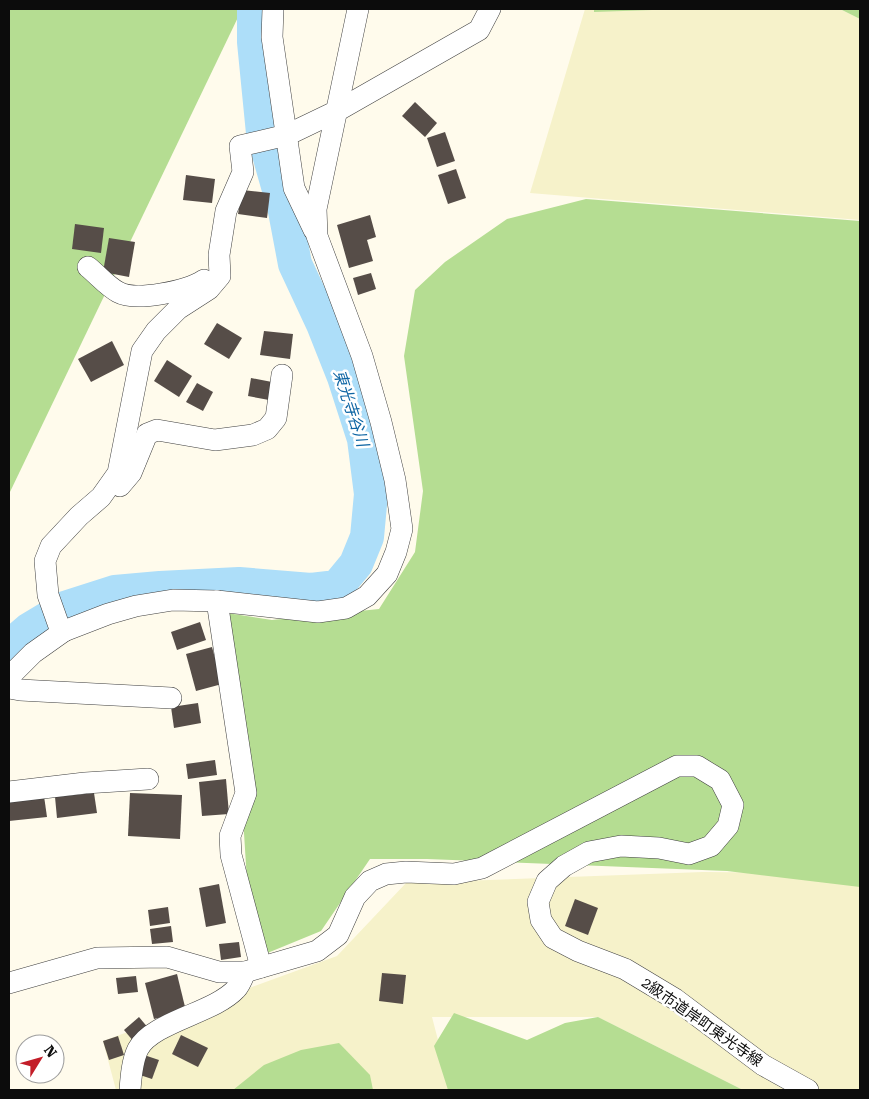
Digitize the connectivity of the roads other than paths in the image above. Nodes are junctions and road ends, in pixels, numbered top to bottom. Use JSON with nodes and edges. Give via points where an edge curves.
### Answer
{"nodes":[{"id":1,"x":273,"y":9,"type":"edge"},
{"id":2,"x":358,"y":9,"type":"edge"},
{"id":3,"x":490,"y":9,"type":"edge"},
{"id":4,"x":336,"y":111,"type":"junction"},
{"id":5,"x":281,"y":136,"type":"junction"},
{"id":6,"x":317,"y":236,"type":"junction"},
{"id":7,"x":219,"y":255,"type":"junction"},
{"id":8,"x":88,"y":267,"type":"dead end"},
{"id":9,"x":282,"y":375,"type":"dead end"},
{"id":10,"x":101,"y":497,"type":"junction"},
{"id":11,"x":217,"y":601,"type":"junction"},
{"id":12,"x":62,"y":628,"type":"junction"},
{"id":13,"x":9,"y":676,"type":"edge"},
{"id":14,"x":9,"y":688,"type":"edge"},
{"id":15,"x":171,"y":698,"type":"dead end"},
{"id":16,"x":148,"y":779,"type":"dead end"},
{"id":17,"x":9,"y":792,"type":"edge"},
{"id":18,"x":253,"y":970,"type":"junction"},
{"id":19,"x":9,"y":983,"type":"edge"},
{"id":20,"x":130,"y":1090,"type":"edge"},
{"id":21,"x":808,"y":1090,"type":"edge"}],
"edges":[{"from":1,"to":5,"type":"street","via":[[272,37]]},
{"from":2,"to":4,"type":"street"},
{"from":3,"to":4,"type":"street","via":[[479,30]]},
{"from":4,"to":5,"type":"street"},
{"from":4,"to":6,"type":"street","via":[[316,209]]},
{"from":5,"to":6,"type":"street","via":[[294,188]]},
{"from":5,"to":7,"type":"street","via":[[240,146],[243,172],[226,211]]},
{"from":6,"to":11,"type":"street","via":[[362,356],[381,422],[395,480],[402,529],[396,552],[388,574],[367,596],[346,608],[318,612]]},
{"from":7,"to":8,"type":"street","via":[[209,277],[196,286],[153,295],[132,296],[119,292]]},
{"from":7,"to":10,"type":"street","via":[[220,276],[209,289],[172,314],[142,351],[118,473]]},
{"from":9,"to":10,"type":"street","via":[[276,418],[267,429],[253,435],[215,440],[158,430],[147,434],[122,485]]},
{"from":10,"to":12,"type":"street","via":[[51,546],[45,561],[48,595]]},
{"from":11,"to":12,"type":"street","via":[[173,600],[136,606]]},
{"from":11,"to":18,"type":"street","via":[[246,793],[230,836],[231,855]]},
{"from":12,"to":13,"type":"street"},
{"from":14,"to":15,"type":"street"},
{"from":16,"to":17,"type":"street"},
{"from":18,"to":19,"type":"street","via":[[219,972],[167,957],[97,958]]},
{"from":18,"to":20,"type":"street","via":[[219,1002],[155,1032],[139,1047]]},
{"from":18,"to":21,"type":"street","name":"2級市道岸町東光寺線","via":[[317,951],[338,935],[355,897],[370,882],[386,874],[454,874],[482,868],[677,766],[697,766],[720,780],[733,805],[728,826],[711,846],[690,854],[621,846],[589,852],[564,866],[547,881],[538,902],[540,920],[553,938],[625,969],[675,998],[763,1065]]}]}
